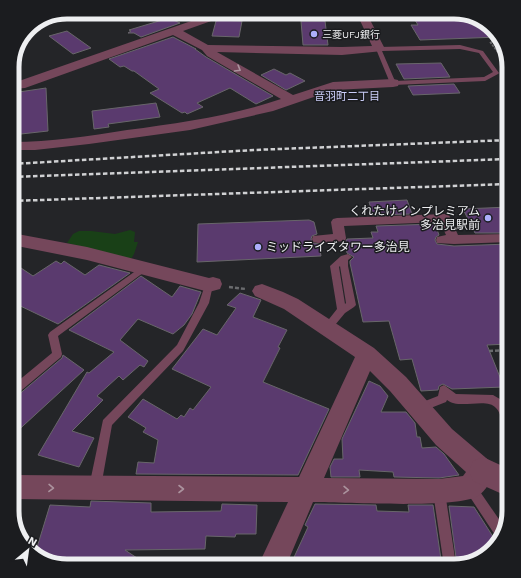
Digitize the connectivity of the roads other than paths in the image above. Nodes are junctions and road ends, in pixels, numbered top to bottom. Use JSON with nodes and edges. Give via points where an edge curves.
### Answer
{"nodes":[{"id":1,"x":208,"y":19,"type":"edge"},
{"id":2,"x":364,"y":19,"type":"edge"},
{"id":3,"x":174,"y":31,"type":"junction"},
{"id":4,"x":206,"y":48,"type":"junction"},
{"id":5,"x":379,"y":49,"type":"junction"},
{"id":6,"x":393,"y":83,"type":"junction"},
{"id":7,"x":19,"y":85,"type":"edge"},
{"id":8,"x":292,"y":100,"type":"junction"},
{"id":9,"x":19,"y":146,"type":"edge"},
{"id":10,"x":502,"y":238,"type":"edge"},
{"id":11,"x":318,"y":239,"type":"dead end"},
{"id":12,"x":19,"y":240,"type":"edge"},
{"id":13,"x":346,"y":257,"type":"dead end"},
{"id":14,"x":144,"y":268,"type":"junction"},
{"id":15,"x":211,"y":285,"type":"joint"},
{"id":16,"x":262,"y":291,"type":"road end"},
{"id":17,"x":327,"y":328,"type":"junction"},
{"id":18,"x":367,"y":354,"type":"junction"},
{"id":19,"x":19,"y":386,"type":"edge"},
{"id":20,"x":419,"y":408,"type":"junction"},
{"id":21,"x":502,"y":408,"type":"edge"},
{"id":22,"x":477,"y":479,"type":"junction"},
{"id":23,"x":502,"y":481,"type":"edge"},
{"id":24,"x":19,"y":487,"type":"edge"},
{"id":25,"x":95,"y":489,"type":"junction"},
{"id":26,"x":307,"y":489,"type":"junction"},
{"id":27,"x":438,"y":491,"type":"junction"},
{"id":28,"x":499,"y":527,"type":"edge"},
{"id":29,"x":275,"y":559,"type":"edge"},
{"id":30,"x":449,"y":559,"type":"edge"}],
"edges":[{"from":1,"to":3,"type":"street"},
{"from":2,"to":5,"type":"street"},
{"from":3,"to":4,"type":"street"},
{"from":3,"to":7,"type":"street"},
{"from":4,"to":5,"type":"street","via":[[342,51]]},
{"from":4,"to":8,"type":"street","one_way":true},
{"from":5,"to":6,"type":"lane"},
{"from":5,"to":6,"type":"lane","via":[[460,47],[481,52],[496,73],[485,79]]},
{"from":6,"to":8,"type":"street","via":[[333,86]]},
{"from":8,"to":9,"type":"street","via":[[190,126],[89,140]]},
{"from":10,"to":11,"type":"street","via":[[448,240],[445,218],[337,222],[340,238]]},
{"from":12,"to":14,"type":"street"},
{"from":13,"to":17,"type":"lane","via":[[334,266],[342,310]]},
{"from":14,"to":15,"type":"street"},
{"from":14,"to":19,"type":"lane","via":[[53,335],[57,354]]},
{"from":15,"to":25,"type":"lane","via":[[180,348],[107,423]]},
{"from":16,"to":17,"type":"street"},
{"from":17,"to":18,"type":"street"},
{"from":18,"to":20,"type":"street"},
{"from":18,"to":26,"type":"street"},
{"from":20,"to":21,"type":"lane","via":[[442,399],[445,391],[454,399],[493,400]]},
{"from":20,"to":22,"type":"street"},
{"from":22,"to":23,"type":"street"},
{"from":22,"to":27,"type":"street"},
{"from":22,"to":28,"type":"lane"},
{"from":24,"to":25,"type":"street","one_way":true},
{"from":25,"to":26,"type":"street","one_way":true},
{"from":26,"to":27,"type":"street","one_way":true},
{"from":26,"to":29,"type":"street"},
{"from":27,"to":30,"type":"lane"}]}
